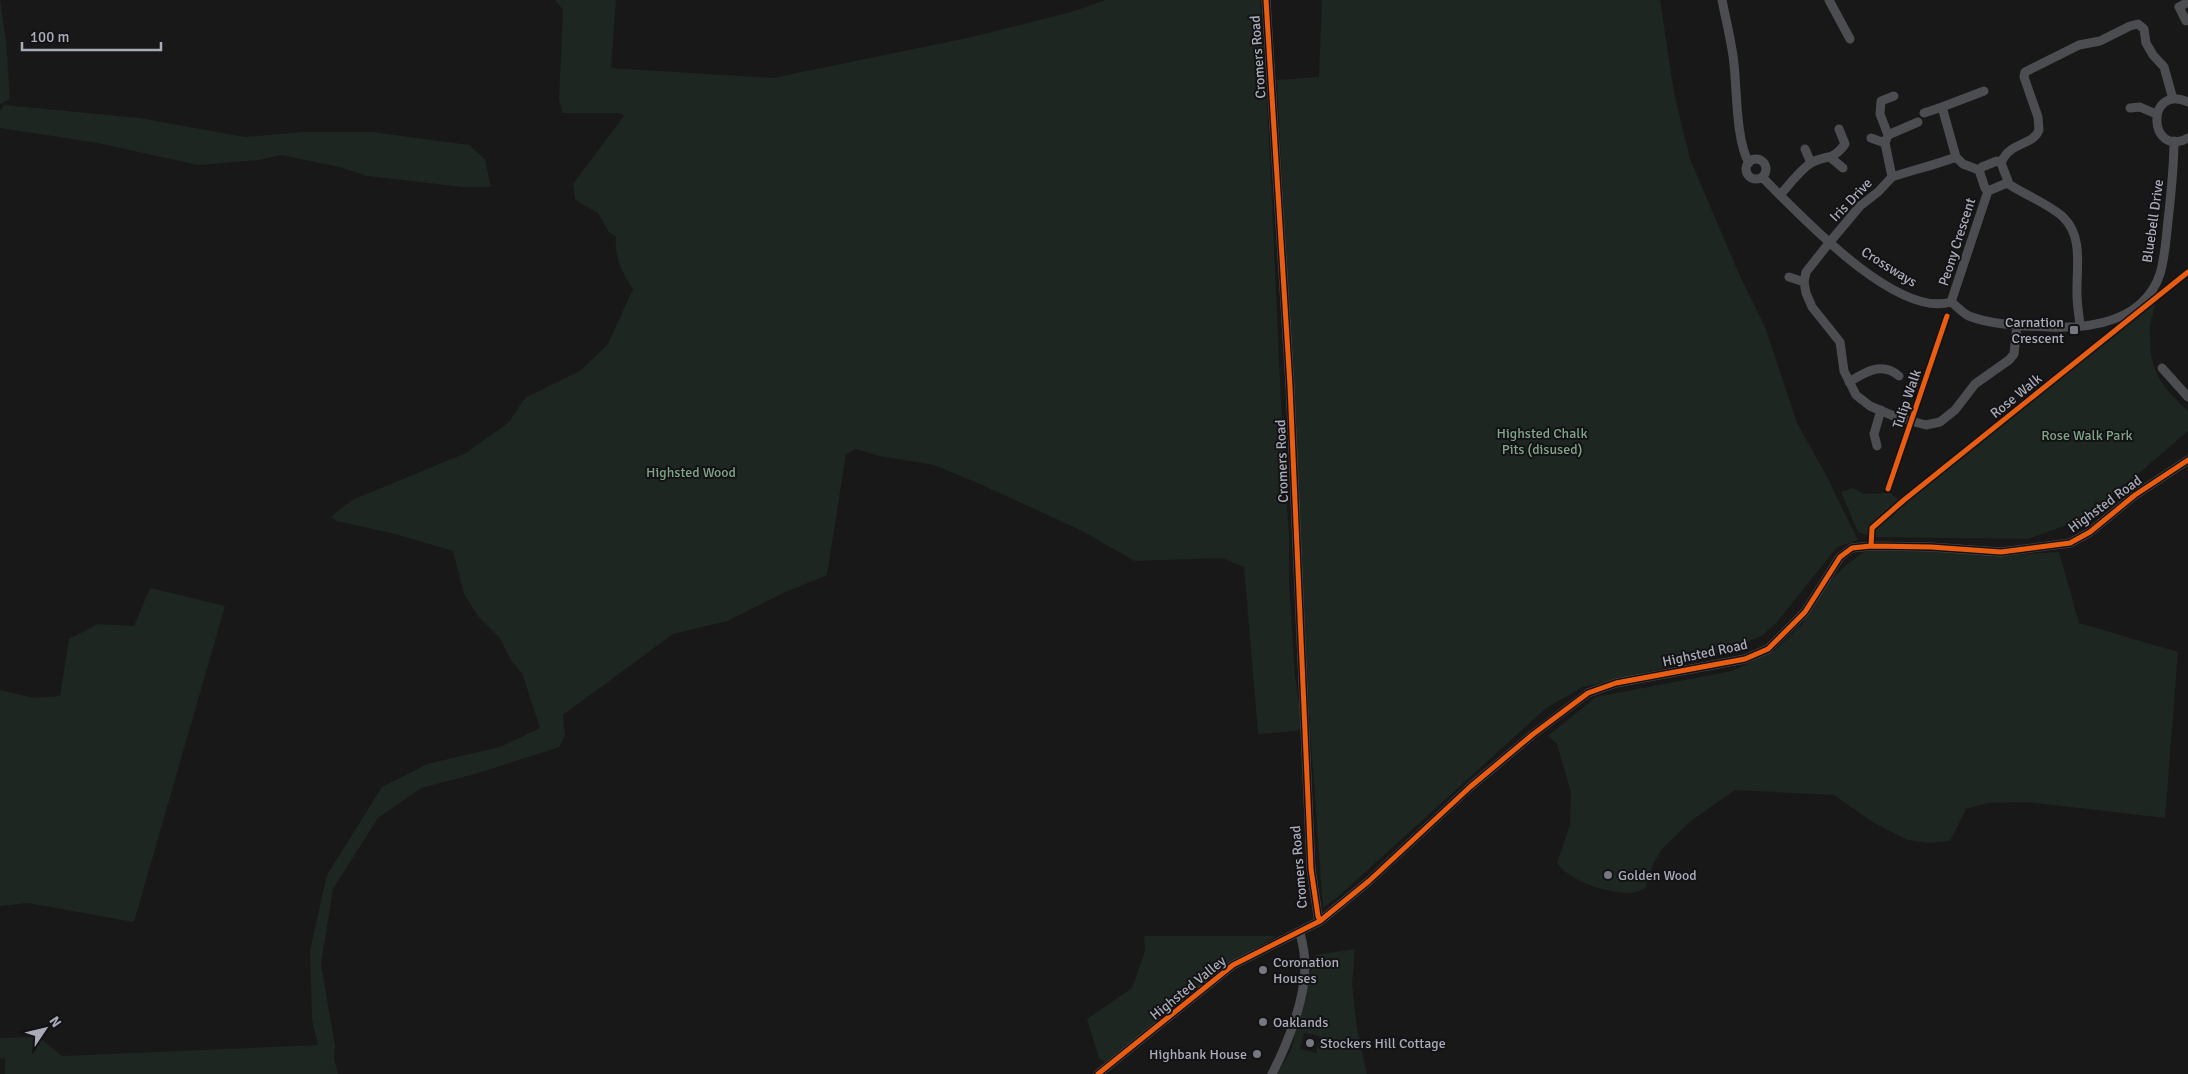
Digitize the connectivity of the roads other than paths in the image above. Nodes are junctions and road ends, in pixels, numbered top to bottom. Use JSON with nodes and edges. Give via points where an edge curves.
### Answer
{"nodes":[{"id":1,"x":1266,"y":0,"type":"edge"},
{"id":2,"x":1722,"y":0,"type":"edge"},
{"id":3,"x":1829,"y":0,"type":"edge"},
{"id":4,"x":2188,"y":2,"type":"edge"},
{"id":5,"x":2186,"y":21,"type":"dead end"},
{"id":6,"x":1850,"y":39,"type":"dead end"},
{"id":7,"x":1984,"y":90,"type":"dead end"},
{"id":8,"x":1894,"y":96,"type":"dead end"},
{"id":9,"x":2173,"y":99,"type":"junction"},
{"id":10,"x":2188,"y":101,"type":"edge"},
{"id":11,"x":1942,"y":107,"type":"junction"},
{"id":12,"x":2130,"y":108,"type":"dead end"},
{"id":13,"x":1924,"y":113,"type":"dead end"},
{"id":14,"x":2156,"y":114,"type":"junction"},
{"id":15,"x":1918,"y":122,"type":"dead end"},
{"id":16,"x":1839,"y":129,"type":"dead end"},
{"id":17,"x":1872,"y":138,"type":"dead end"},
{"id":18,"x":2188,"y":138,"type":"edge"},
{"id":19,"x":1887,"y":139,"type":"junction"},
{"id":20,"x":2174,"y":141,"type":"junction"},
{"id":21,"x":1805,"y":149,"type":"dead end"},
{"id":22,"x":1956,"y":157,"type":"junction"},
{"id":23,"x":1831,"y":158,"type":"junction"},
{"id":24,"x":1749,"y":163,"type":"junction"},
{"id":25,"x":1811,"y":163,"type":"junction"},
{"id":26,"x":2001,"y":163,"type":"junction"},
{"id":27,"x":1843,"y":168,"type":"dead end"},
{"id":28,"x":1979,"y":170,"type":"junction"},
{"id":29,"x":1892,"y":177,"type":"junction"},
{"id":30,"x":1763,"y":178,"type":"junction"},
{"id":31,"x":2007,"y":184,"type":"junction"},
{"id":32,"x":1988,"y":191,"type":"junction"},
{"id":33,"x":1780,"y":195,"type":"junction"},
{"id":34,"x":1830,"y":243,"type":"junction"},
{"id":35,"x":1789,"y":277,"type":"dead end"},
{"id":36,"x":1804,"y":282,"type":"junction"},
{"id":37,"x":1951,"y":302,"type":"junction"},
{"id":38,"x":2017,"y":325,"type":"junction"},
{"id":39,"x":2080,"y":326,"type":"junction"},
{"id":40,"x":2162,"y":368,"type":"dead end"},
{"id":41,"x":1899,"y":376,"type":"dead end"},
{"id":42,"x":1849,"y":382,"type":"junction"},
{"id":43,"x":2188,"y":396,"type":"edge"},
{"id":44,"x":1881,"y":410,"type":"junction"},
{"id":45,"x":1876,"y":446,"type":"dead end"},
{"id":46,"x":2188,"y":460,"type":"edge"},
{"id":47,"x":1320,"y":921,"type":"junction"},
{"id":48,"x":1300,"y":933,"type":"junction"},
{"id":49,"x":1098,"y":1074,"type":"edge"},
{"id":50,"x":1272,"y":1074,"type":"edge"}],
"edges":[{"from":1,"to":47,"type":"street","name":"Cromers Road","via":[[1290,386],[1311,868]]},
{"from":2,"to":24,"type":"street","name":"Crossways","via":[[1734,62],[1740,130]]},
{"from":3,"to":6,"type":"street"},
{"from":4,"to":5,"type":"street","via":[[2179,6]]},
{"from":7,"to":11,"type":"street"},
{"from":8,"to":19,"type":"street","via":[[1882,102],[1880,109]]},
{"from":9,"to":10,"type":"street"},
{"from":9,"to":14,"type":"street","via":[[2163,104]]},
{"from":9,"to":26,"type":"street","via":[[2164,67],[2146,43],[2144,29],[2138,24],[2130,26],[2100,41],[2079,45],[2026,72],[2024,77],[2038,117],[2039,130],[2034,138],[2008,151]]},
{"from":11,"to":13,"type":"street"},
{"from":11,"to":22,"type":"street"},
{"from":12,"to":14,"type":"street","via":[[2140,107]]},
{"from":14,"to":20,"type":"street","via":[[2159,132]]},
{"from":15,"to":19,"type":"street"},
{"from":16,"to":23,"type":"street","via":[[1845,144]]},
{"from":17,"to":19,"type":"street"},
{"from":18,"to":20,"type":"street"},
{"from":19,"to":29,"type":"street"},
{"from":20,"to":39,"type":"street","name":"Bluebell Drive","via":[[2164,259],[2155,283],[2139,306],[2126,315]]},
{"from":21,"to":25,"type":"street"},
{"from":22,"to":28,"type":"street","via":[[1963,164]]},
{"from":22,"to":29,"type":"street"},
{"from":23,"to":25,"type":"street"},
{"from":23,"to":27,"type":"street"},
{"from":24,"to":30,"type":"street","name":"Crossways","via":[[1748,176],[1758,180]]},
{"from":24,"to":30,"type":"street","name":"Crossways","via":[[1758,159],[1762,161],[1767,170]]},
{"from":25,"to":33,"type":"street"},
{"from":26,"to":28,"type":"street","via":[[1997,161]]},
{"from":26,"to":31,"type":"street"},
{"from":28,"to":32,"type":"street"},
{"from":29,"to":34,"type":"street","name":"Iris Drive","via":[[1860,206]]},
{"from":30,"to":33,"type":"street","name":"Crossways"},
{"from":31,"to":32,"type":"street"},
{"from":31,"to":39,"type":"street","via":[[2054,210],[2070,226],[2076,242]]},
{"from":32,"to":37,"type":"street","name":"Peony Crescent"},
{"from":33,"to":34,"type":"street","name":"Crossways"},
{"from":34,"to":36,"type":"street","name":"Iris Drive","via":[[1806,272]]},
{"from":34,"to":37,"type":"street","name":"Crossways","via":[[1884,284],[1907,297],[1927,304]]},
{"from":35,"to":36,"type":"street"},
{"from":36,"to":42,"type":"street","via":[[1812,307],[1840,342]]},
{"from":37,"to":38,"type":"street","via":[[1969,316]]},
{"from":38,"to":39,"type":"street","name":"Bluebell Drive"},
{"from":38,"to":44,"type":"street","via":[[2014,354],[1975,384],[1940,422],[1926,425]]},
{"from":40,"to":43,"type":"street"},
{"from":41,"to":42,"type":"street","via":[[1879,368],[1868,370]]},
{"from":42,"to":44,"type":"street","via":[[1861,400]]},
{"from":44,"to":45,"type":"street","via":[[1874,434]]},
{"from":46,"to":47,"type":"street","name":"Highsted Road","via":[[2135,495],[2090,532],[2070,543],[2001,552],[1881,546],[1852,548],[1840,557],[1805,612],[1768,649],[1745,659],[1616,683],[1588,693],[1470,787],[1369,881]]},
{"from":47,"to":48,"type":"street","name":"Highsted Road"},
{"from":48,"to":49,"type":"street","name":"Highsted Valley","via":[[1233,965]]},
{"from":48,"to":50,"type":"street","via":[[1305,961],[1303,985],[1288,1044]]}]}
